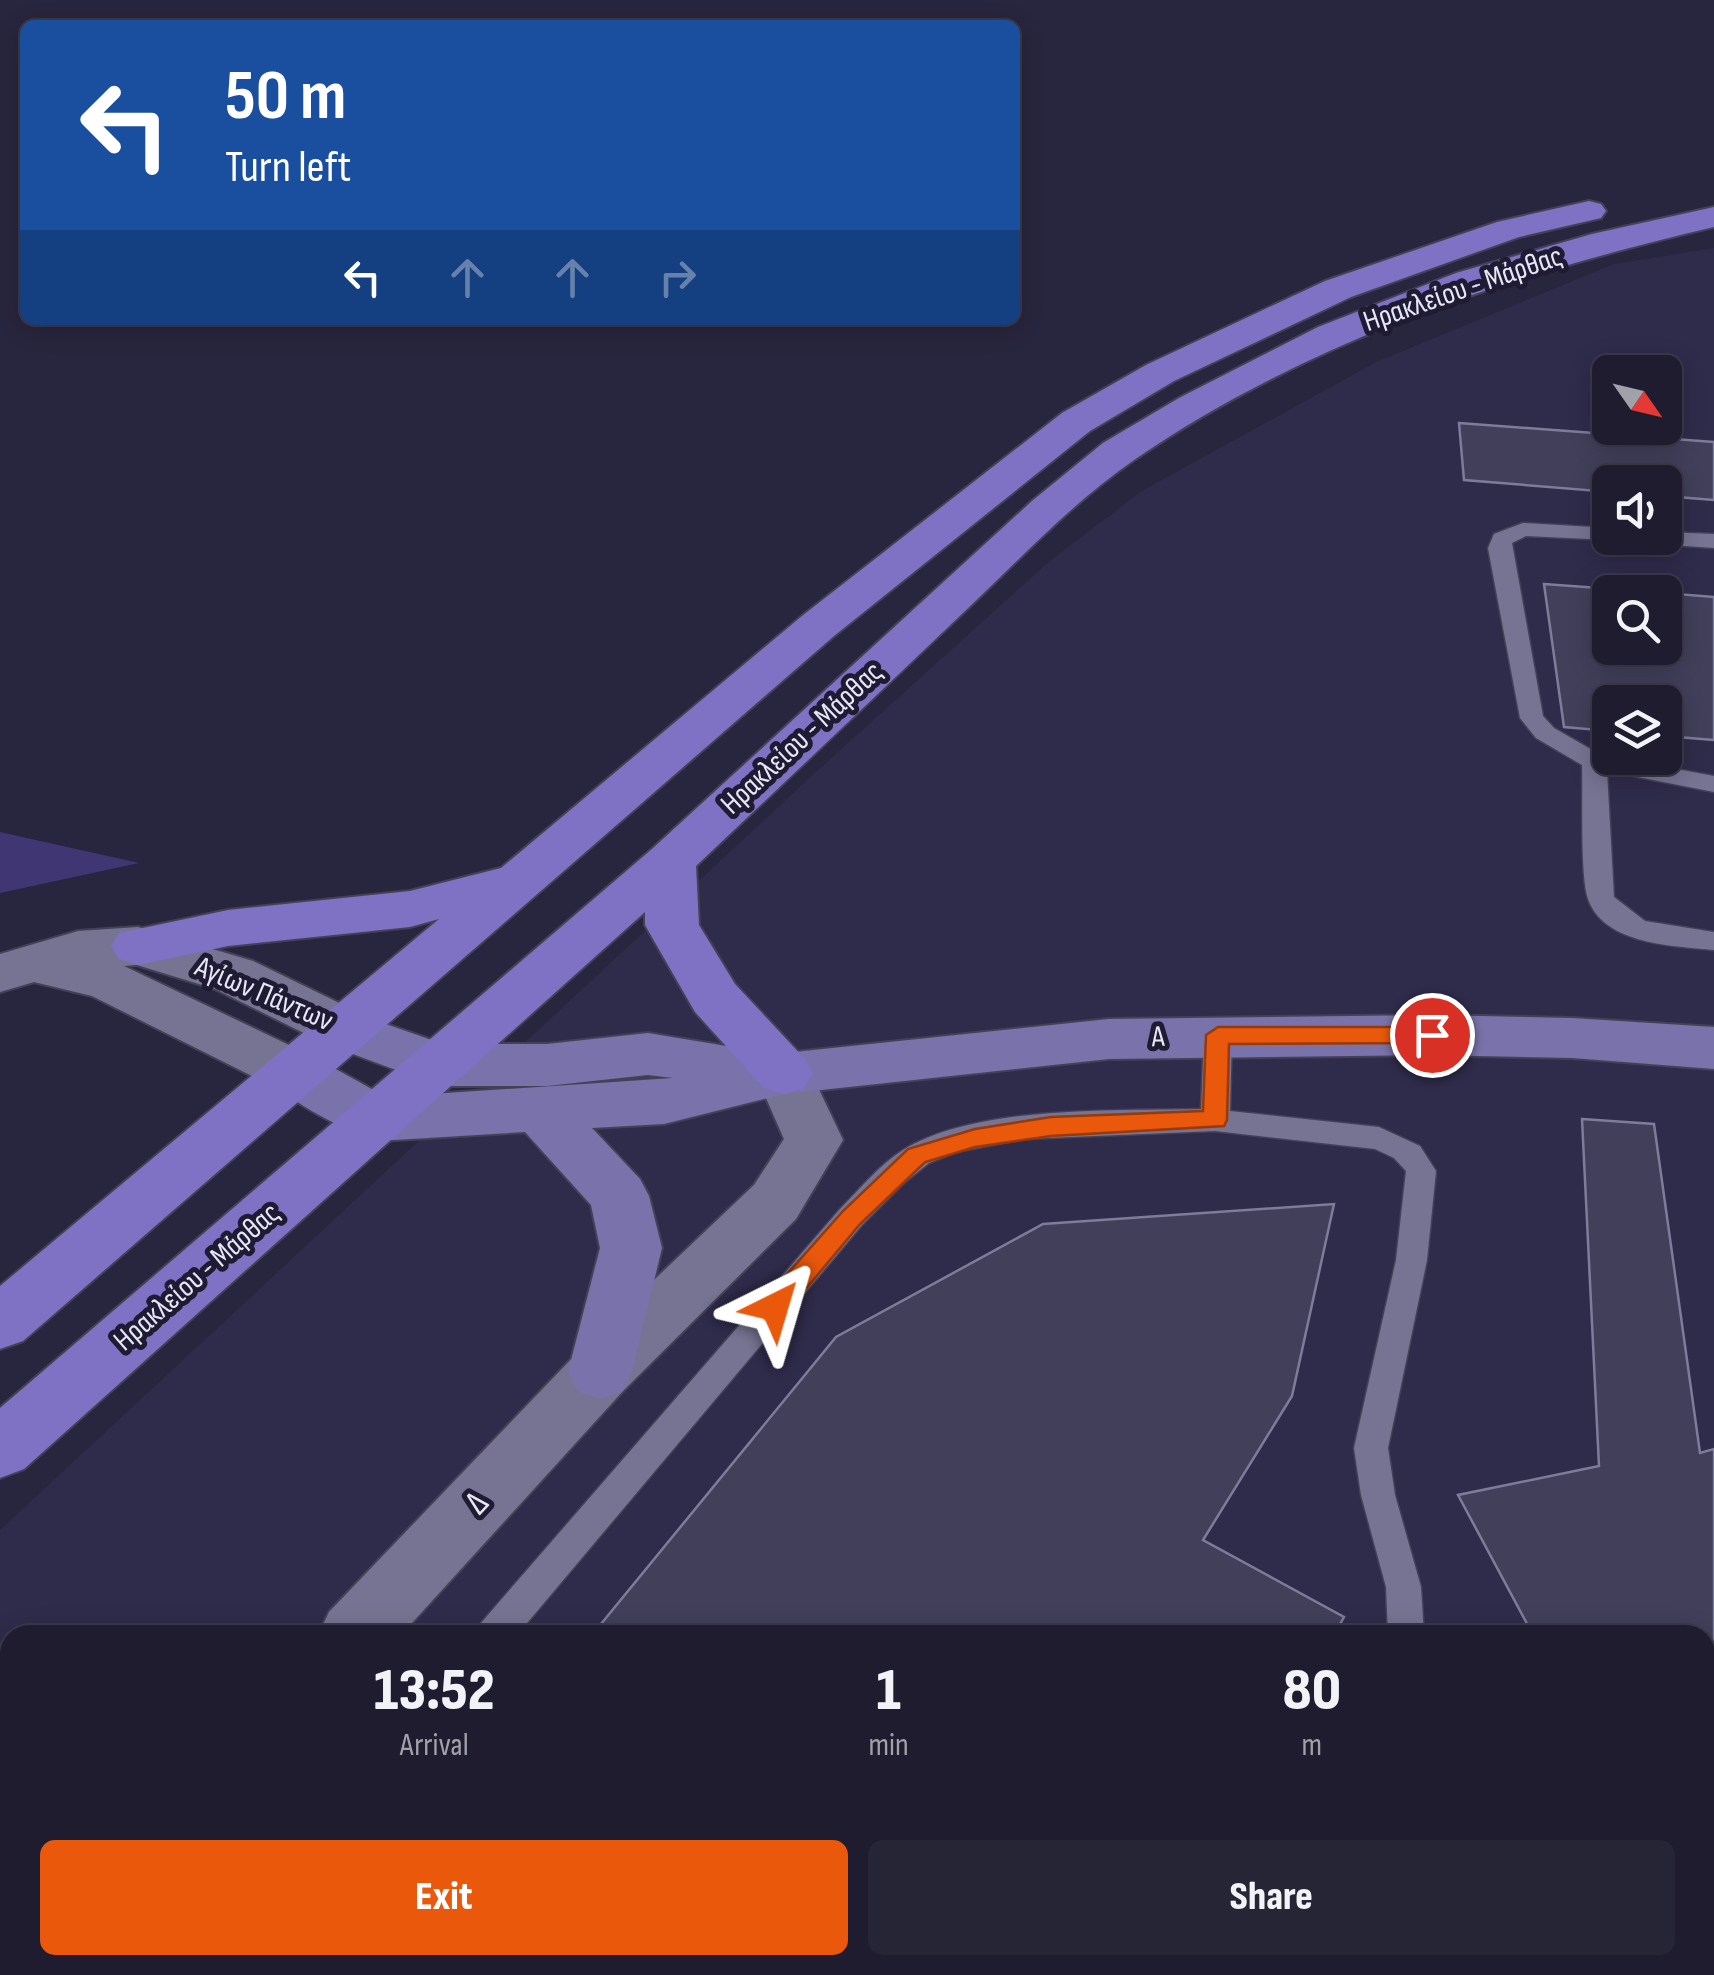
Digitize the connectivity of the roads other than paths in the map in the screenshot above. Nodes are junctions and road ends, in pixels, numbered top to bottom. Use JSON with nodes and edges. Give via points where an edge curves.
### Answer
{"nodes":[{"id":1,"x":1714,"y":183,"type":"edge"},
{"id":2,"x":1714,"y":217,"type":"edge"},
{"id":3,"x":1592,"y":533,"type":"edge"},
{"id":4,"x":1682,"y":539,"type":"edge"},
{"id":5,"x":1714,"y":541,"type":"edge"},
{"id":6,"x":1592,"y":760,"type":"edge"},
{"id":7,"x":1595,"y":775,"type":"edge"},
{"id":8,"x":1667,"y":775,"type":"edge"},
{"id":9,"x":1714,"y":784,"type":"edge"},
{"id":10,"x":670,"y":861,"type":"junction"},
{"id":11,"x":518,"y":881,"type":"junction"},
{"id":12,"x":1714,"y":941,"type":"edge"},
{"id":13,"x":138,"y":946,"type":"junction"},
{"id":14,"x":13,"y":968,"type":"edge"},
{"id":15,"x":346,"y":1030,"type":"junction"},
{"id":16,"x":1218,"y":1035,"type":"junction"},
{"id":17,"x":1714,"y":1048,"type":"edge"},
{"id":18,"x":438,"y":1065,"type":"junction"},
{"id":19,"x":296,"y":1073,"type":"junction"},
{"id":20,"x":784,"y":1073,"type":"junction"},
{"id":21,"x":540,"y":1110,"type":"junction"},
{"id":22,"x":378,"y":1119,"type":"junction"},
{"id":23,"x":1215,"y":1120,"type":"junction"},
{"id":24,"x":0,"y":1324,"type":"edge"},
{"id":25,"x":600,"y":1372,"type":"junction"},
{"id":26,"x":0,"y":1449,"type":"edge"},
{"id":27,"x":363,"y":1625,"type":"edge"},
{"id":28,"x":503,"y":1625,"type":"edge"},
{"id":29,"x":1407,"y":1625,"type":"edge"}],
"edges":[{"from":1,"to":11,"type":"main road","name":"Ηρακλείου - Μάρθας","via":[[1508,229],[1338,289],[1160,372],[1076,422],[988,490]]},
{"from":2,"to":10,"type":"main road","name":"Ηρακλείου - Μάρθας","via":[[1469,281],[1332,335],[1118,452]]},
{"from":3,"to":6,"type":"lane","via":[[1523,529],[1499,548],[1532,718]]},
{"from":4,"to":5,"type":"lane"},
{"from":7,"to":12,"type":"lane","via":[[1600,898],[1607,909],[1656,934]]},
{"from":8,"to":9,"type":"lane"},
{"from":10,"to":18,"type":"main road","name":"Ηρακλείου - Μάρθας"},
{"from":10,"to":20,"type":"main road","via":[[672,925],[716,998]]},
{"from":11,"to":13,"type":"main road","via":[[410,909],[228,928]]},
{"from":11,"to":15,"type":"main road","name":"Ηρακλείου - Μάρθας"},
{"from":13,"to":14,"type":"street","name":"Αγίων Πάντων","via":[[78,950]]},
{"from":13,"to":15,"type":"street","name":"Αγίων Πάντων","via":[[234,974]]},
{"from":14,"to":19,"type":"street","name":"Αγίων Πάντων","via":[[108,980]]},
{"from":15,"to":18,"type":"street","name":"Αγίων Πάντων"},
{"from":15,"to":19,"type":"main road","name":"Ηρακλείου - Μάρθας"},
{"from":16,"to":17,"type":"street","name":"Α","via":[[1532,1037]]},
{"from":16,"to":20,"type":"street","name":"Α","via":[[1109,1039]]},
{"from":16,"to":23,"type":"lane"},
{"from":18,"to":20,"type":"street","name":"Α","via":[[648,1054]]},
{"from":18,"to":22,"type":"main road","name":"Ηρακλείου - Μάρθας"},
{"from":19,"to":22,"type":"street","name":"Αγίων Πάντων"},
{"from":19,"to":24,"type":"main road","name":"Ηρακλείου - Μάρθας"},
{"from":20,"to":21,"type":"street","name":"Α","via":[[664,1102]]},
{"from":20,"to":25,"type":"street","name":"Δ","via":[[814,1140],[774,1202]]},
{"from":21,"to":22,"type":"street","name":"Α"},
{"from":21,"to":25,"type":"street","via":[[619,1196],[631,1248]]},
{"from":22,"to":26,"type":"main road","name":"Ηρακλείου - Μάρθας"},
{"from":23,"to":28,"type":"lane","via":[[1051,1126],[916,1156],[852,1218]]},
{"from":23,"to":29,"type":"lane","via":[[1380,1138],[1414,1158],[1422,1172],[1370,1448],[1379,1508],[1404,1581]]},
{"from":25,"to":27,"type":"street","name":"Δ"}]}
